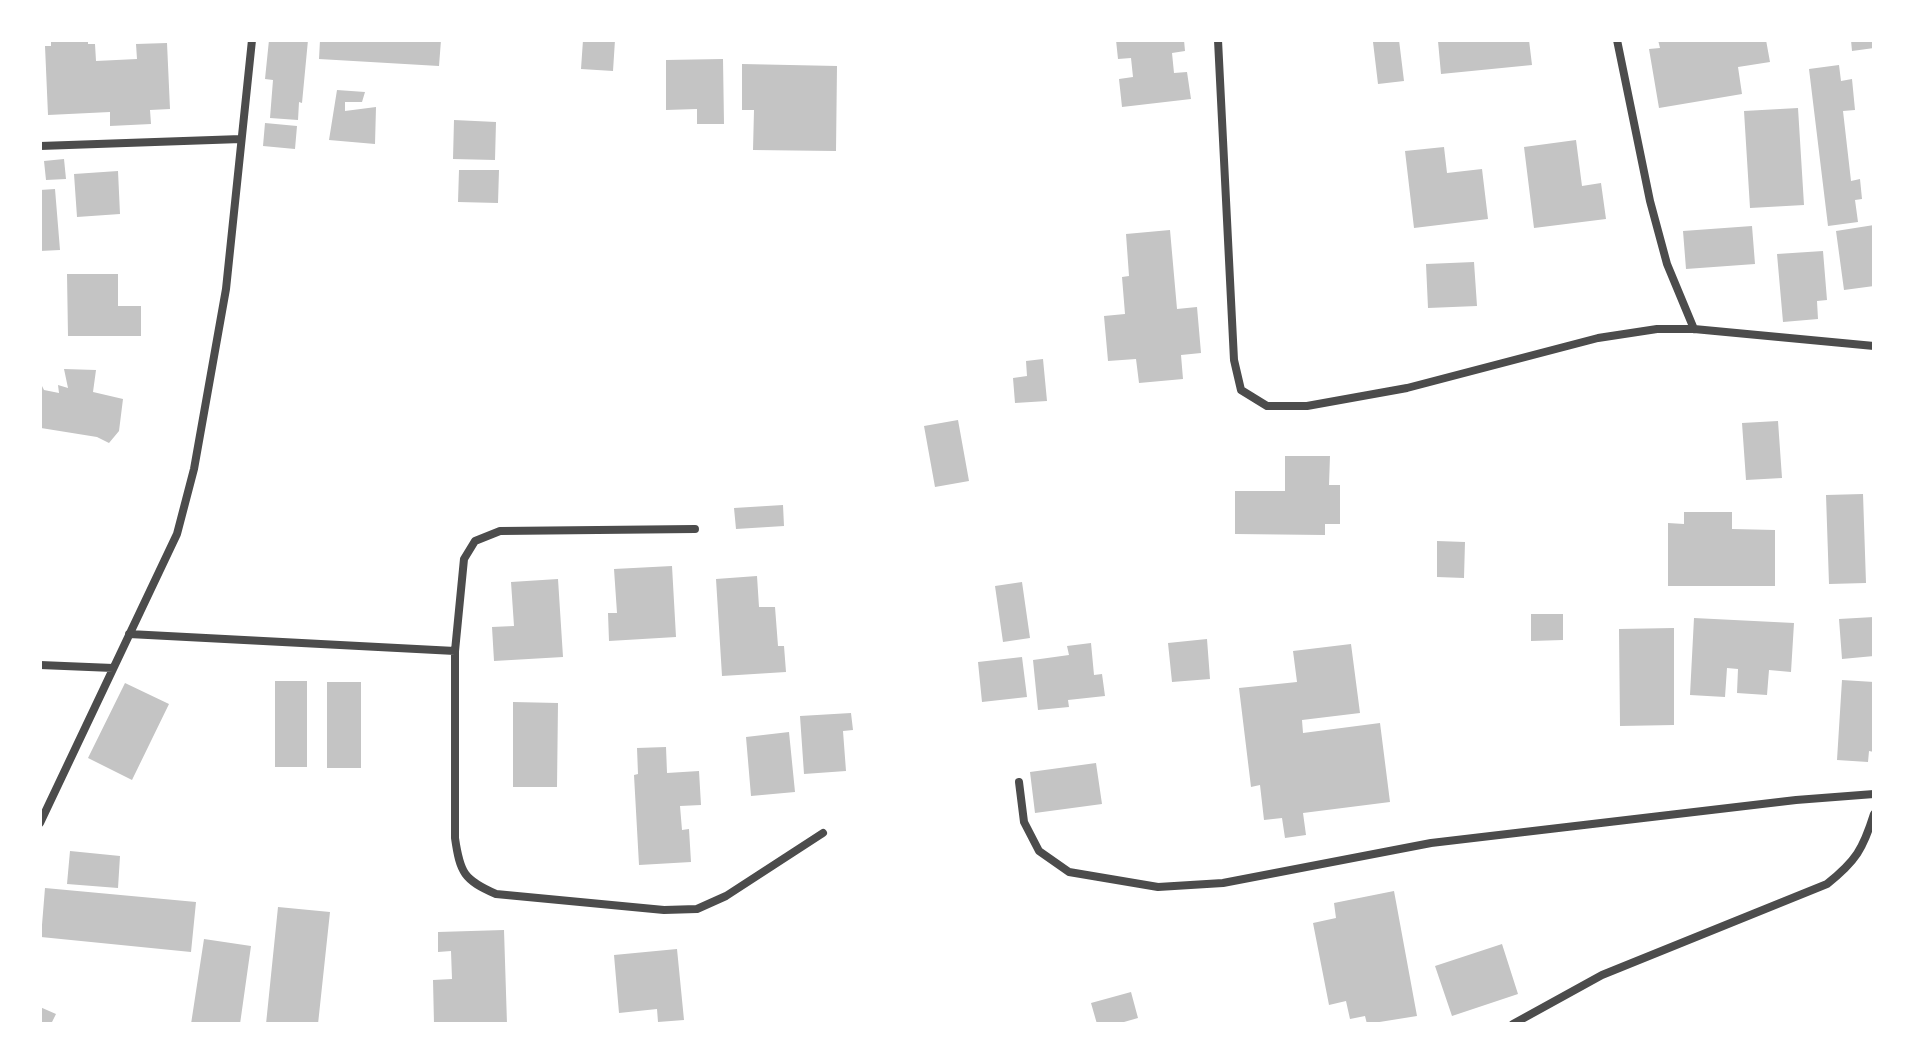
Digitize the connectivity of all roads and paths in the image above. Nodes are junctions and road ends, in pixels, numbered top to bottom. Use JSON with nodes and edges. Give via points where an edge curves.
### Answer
{"nodes":[{"id":1,"x":252,"y":40,"type":"edge"},
{"id":2,"x":1218,"y":40,"type":"edge"},
{"id":3,"x":1617,"y":40,"type":"edge"},
{"id":4,"x":241,"y":139,"type":"junction"},
{"id":5,"x":40,"y":146,"type":"edge"},
{"id":6,"x":1694,"y":329,"type":"junction"},
{"id":7,"x":1874,"y":346,"type":"edge"},
{"id":8,"x":695,"y":529,"type":"dead end"},
{"id":9,"x":129,"y":634,"type":"junction"},
{"id":10,"x":455,"y":651,"type":"junction"},
{"id":11,"x":40,"y":665,"type":"edge"},
{"id":12,"x":113,"y":668,"type":"junction"},
{"id":13,"x":1019,"y":782,"type":"dead end"},
{"id":14,"x":1874,"y":794,"type":"edge"},
{"id":15,"x":1874,"y":814,"type":"edge"},
{"id":16,"x":40,"y":823,"type":"edge"},
{"id":17,"x":823,"y":833,"type":"dead end"},
{"id":18,"x":1513,"y":1024,"type":"edge"}],
"edges":[{"from":1,"to":4,"type":"street"},
{"from":2,"to":6,"type":"street","via":[[1234,360],[1241,390],[1267,406],[1307,406],[1407,388],[1598,338]]},
{"from":3,"to":6,"type":"street","via":[[1663,251]]},
{"from":4,"to":5,"type":"street"},
{"from":4,"to":9,"type":"street","via":[[226,289],[194,469],[177,534]]},
{"from":6,"to":7,"type":"street"},
{"from":8,"to":10,"type":"street","via":[[500,531],[475,541],[464,559]]},
{"from":9,"to":10,"type":"street"},
{"from":9,"to":12,"type":"street"},
{"from":10,"to":17,"type":"street","via":[[455,838],[459,867],[472,884],[496,894],[697,909]]},
{"from":11,"to":12,"type":"street"},
{"from":12,"to":16,"type":"street"},
{"from":13,"to":14,"type":"street","via":[[1024,822],[1039,851],[1069,872],[1158,887],[1223,883],[1447,841]]},
{"from":15,"to":18,"type":"street","via":[[1852,864],[1827,884],[1602,975]]}]}
